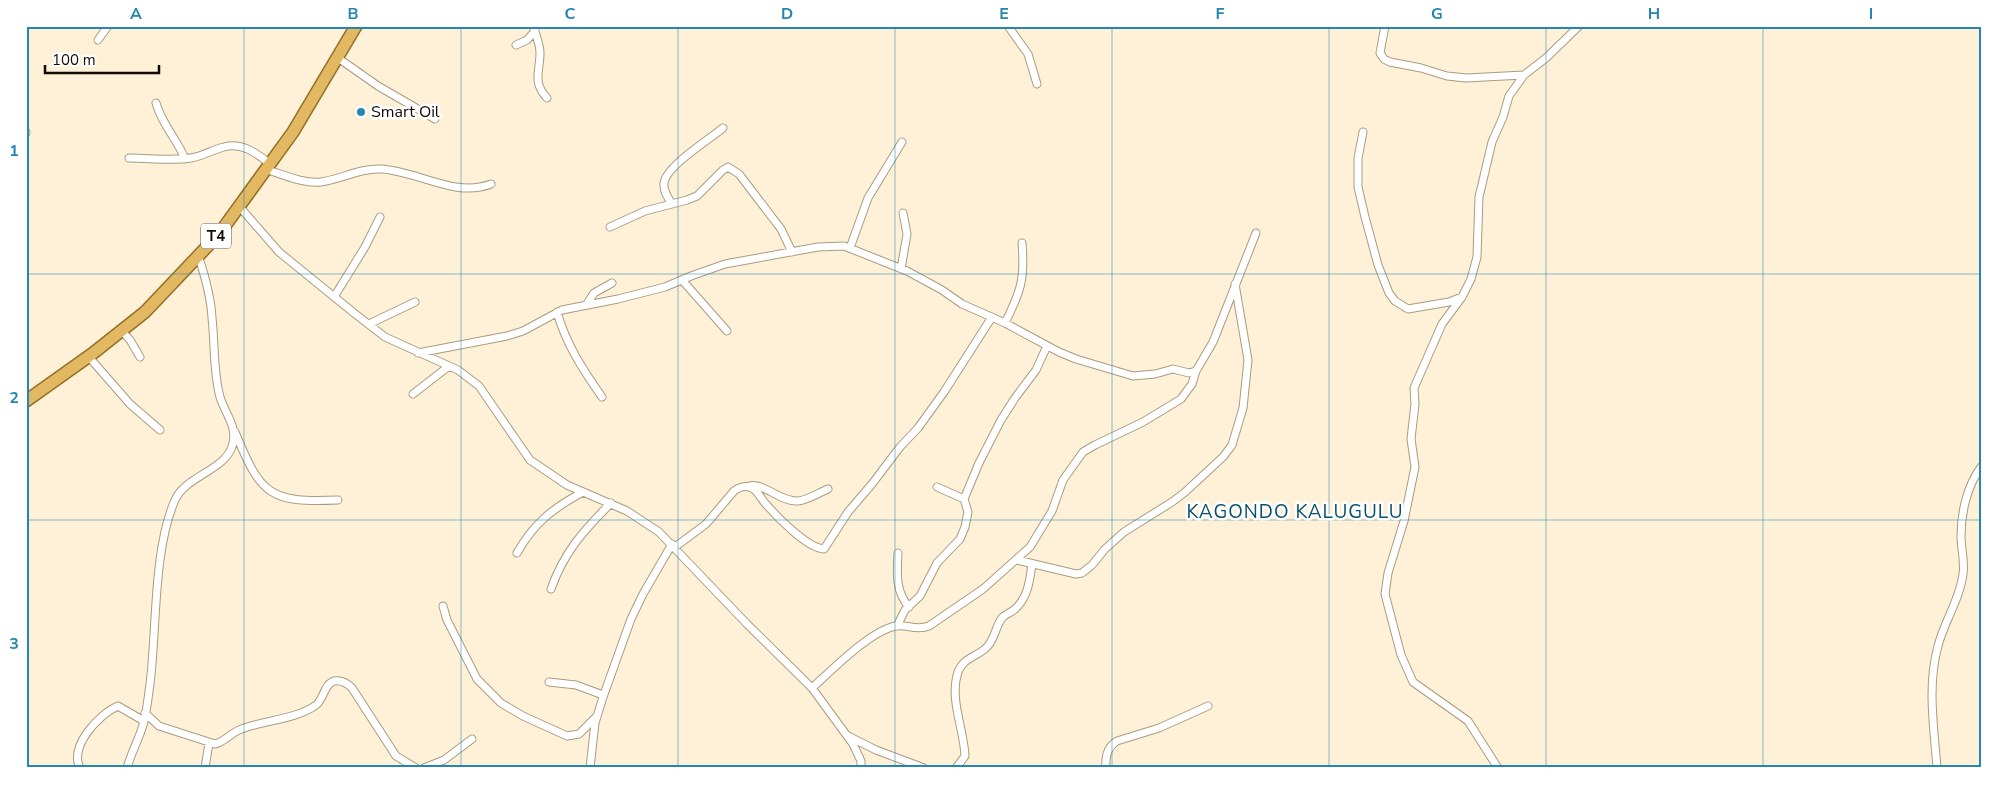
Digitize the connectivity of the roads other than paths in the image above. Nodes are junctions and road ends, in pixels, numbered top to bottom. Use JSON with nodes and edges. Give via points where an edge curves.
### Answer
{"nodes":[{"id":1,"x":108,"y":26,"type":"edge"},
{"id":2,"x":356,"y":26,"type":"edge"},
{"id":3,"x":1008,"y":26,"type":"edge"},
{"id":4,"x":1385,"y":26,"type":"edge"},
{"id":5,"x":1578,"y":26,"type":"edge"},
{"id":6,"x":534,"y":28,"type":"edge"},
{"id":7,"x":98,"y":40,"type":"dead end"},
{"id":8,"x":516,"y":45,"type":"dead end"},
{"id":9,"x":338,"y":58,"type":"junction"},
{"id":10,"x":1524,"y":75,"type":"junction"},
{"id":11,"x":1037,"y":84,"type":"dead end"},
{"id":12,"x":547,"y":98,"type":"dead end"},
{"id":13,"x":156,"y":103,"type":"dead end"},
{"id":14,"x":435,"y":119,"type":"dead end"},
{"id":15,"x":723,"y":128,"type":"dead end"},
{"id":16,"x":1363,"y":132,"type":"dead end"},
{"id":17,"x":902,"y":142,"type":"dead end"},
{"id":18,"x":129,"y":158,"type":"dead end"},
{"id":19,"x":185,"y":159,"type":"junction"},
{"id":20,"x":267,"y":166,"type":"junction"},
{"id":21,"x":491,"y":184,"type":"dead end"},
{"id":22,"x":672,"y":204,"type":"junction"},
{"id":23,"x":239,"y":206,"type":"junction"},
{"id":24,"x":903,"y":213,"type":"dead end"},
{"id":25,"x":380,"y":217,"type":"dead end"},
{"id":26,"x":610,"y":226,"type":"dead end"},
{"id":27,"x":1256,"y":233,"type":"dead end"},
{"id":28,"x":1022,"y":243,"type":"dead end"},
{"id":29,"x":850,"y":248,"type":"junction"},
{"id":30,"x":792,"y":252,"type":"junction"},
{"id":31,"x":198,"y":255,"type":"junction"},
{"id":32,"x":901,"y":268,"type":"junction"},
{"id":33,"x":682,"y":280,"type":"junction"},
{"id":34,"x":612,"y":283,"type":"dead end"},
{"id":35,"x":1235,"y":283,"type":"junction"},
{"id":36,"x":334,"y":297,"type":"junction"},
{"id":37,"x":1462,"y":297,"type":"junction"},
{"id":38,"x":415,"y":302,"type":"dead end"},
{"id":39,"x":587,"y":304,"type":"junction"},
{"id":40,"x":557,"y":312,"type":"junction"},
{"id":41,"x":992,"y":317,"type":"junction"},
{"id":42,"x":1005,"y":323,"type":"junction"},
{"id":43,"x":369,"y":324,"type":"junction"},
{"id":44,"x":121,"y":330,"type":"junction"},
{"id":45,"x":728,"y":331,"type":"dead end"},
{"id":46,"x":1047,"y":346,"type":"junction"},
{"id":47,"x":418,"y":353,"type":"junction"},
{"id":48,"x":88,"y":356,"type":"junction"},
{"id":49,"x":140,"y":357,"type":"dead end"},
{"id":50,"x":449,"y":366,"type":"junction"},
{"id":51,"x":1196,"y":371,"type":"junction"},
{"id":52,"x":413,"y":394,"type":"dead end"},
{"id":53,"x":602,"y":397,"type":"dead end"},
{"id":54,"x":26,"y":401,"type":"edge"},
{"id":55,"x":160,"y":430,"type":"dead end"},
{"id":56,"x":235,"y":430,"type":"junction"},
{"id":57,"x":1981,"y":467,"type":"edge"},
{"id":58,"x":746,"y":486,"type":"junction"},
{"id":59,"x":937,"y":487,"type":"dead end"},
{"id":60,"x":828,"y":489,"type":"dead end"},
{"id":61,"x":583,"y":492,"type":"junction"},
{"id":62,"x":964,"y":499,"type":"junction"},
{"id":63,"x":338,"y":500,"type":"dead end"},
{"id":64,"x":612,"y":503,"type":"junction"},
{"id":65,"x":674,"y":546,"type":"junction"},
{"id":66,"x":517,"y":553,"type":"dead end"},
{"id":67,"x":898,"y":553,"type":"dead end"},
{"id":68,"x":1017,"y":560,"type":"junction"},
{"id":69,"x":1032,"y":564,"type":"junction"},
{"id":70,"x":551,"y":589,"type":"dead end"},
{"id":71,"x":443,"y":606,"type":"dead end"},
{"id":72,"x":909,"y":607,"type":"junction"},
{"id":73,"x":897,"y":626,"type":"junction"},
{"id":74,"x":549,"y":682,"type":"dead end"},
{"id":75,"x":812,"y":688,"type":"junction"},
{"id":76,"x":604,"y":695,"type":"junction"},
{"id":77,"x":1208,"y":706,"type":"dead end"},
{"id":78,"x":145,"y":713,"type":"junction"},
{"id":79,"x":598,"y":715,"type":"junction"},
{"id":80,"x":144,"y":721,"type":"junction"},
{"id":81,"x":848,"y":736,"type":"junction"},
{"id":82,"x":472,"y":740,"type":"dead end"},
{"id":83,"x":209,"y":743,"type":"junction"},
{"id":84,"x":80,"y":768,"type":"edge"},
{"id":85,"x":127,"y":768,"type":"edge"},
{"id":86,"x":205,"y":768,"type":"edge"},
{"id":87,"x":416,"y":768,"type":"edge"},
{"id":88,"x":424,"y":768,"type":"edge"},
{"id":89,"x":590,"y":768,"type":"edge"},
{"id":90,"x":861,"y":768,"type":"edge"},
{"id":91,"x":924,"y":768,"type":"edge"},
{"id":92,"x":956,"y":768,"type":"edge"},
{"id":93,"x":1106,"y":768,"type":"edge"},
{"id":94,"x":1498,"y":768,"type":"edge"},
{"id":95,"x":1937,"y":768,"type":"edge"}],
"edges":[{"from":1,"to":7,"type":"street"},
{"from":2,"to":9,"type":"highway","number":"T4"},
{"from":3,"to":11,"type":"street","via":[[1028,54]]},
{"from":4,"to":10,"type":"street","via":[[1380,53],[1390,62],[1466,78]]},
{"from":5,"to":10,"type":"street"},
{"from":6,"to":8,"type":"street","via":[[527,40]]},
{"from":6,"to":12,"type":"street","via":[[540,52],[539,85]]},
{"from":9,"to":14,"type":"street"},
{"from":9,"to":20,"type":"highway","number":"T4","via":[[293,132]]},
{"from":10,"to":37,"type":"street","via":[[1509,96],[1492,142],[1478,208],[1475,268]]},
{"from":13,"to":19,"type":"street"},
{"from":15,"to":22,"type":"street","via":[[668,173],[664,187]]},
{"from":16,"to":37,"type":"street","via":[[1358,158],[1358,187],[1378,265],[1389,293],[1408,309]]},
{"from":17,"to":29,"type":"street","via":[[868,198]]},
{"from":18,"to":19,"type":"street"},
{"from":19,"to":20,"type":"street","via":[[235,145],[254,152]]},
{"from":20,"to":21,"type":"street","via":[[310,182],[383,169],[469,189]]},
{"from":20,"to":23,"type":"highway","number":"T4"},
{"from":22,"to":26,"type":"street","via":[[645,210]]},
{"from":22,"to":30,"type":"street","via":[[697,196],[723,170],[733,169],[781,229]]},
{"from":23,"to":31,"type":"highway","number":"T4"},
{"from":23,"to":36,"type":"street","via":[[279,252]]},
{"from":24,"to":32,"type":"street","via":[[907,234]]},
{"from":25,"to":36,"type":"street"},
{"from":27,"to":35,"type":"street"},
{"from":28,"to":42,"type":"street","via":[[1021,290]]},
{"from":29,"to":30,"type":"street","via":[[818,247]]},
{"from":29,"to":32,"type":"street"},
{"from":30,"to":33,"type":"street","via":[[725,264]]},
{"from":31,"to":44,"type":"highway","number":"T4","via":[[145,312]]},
{"from":31,"to":56,"type":"street","via":[[208,287],[216,377]]},
{"from":32,"to":41,"type":"street","via":[[962,304]]},
{"from":33,"to":39,"type":"street","via":[[618,299]]},
{"from":33,"to":45,"type":"street"},
{"from":34,"to":39,"type":"street","via":[[594,293]]},
{"from":35,"to":51,"type":"street","via":[[1213,342]]},
{"from":35,"to":69,"type":"street","via":[[1248,360],[1247,384],[1244,408],[1232,445],[1224,457],[1172,502],[1117,537],[1082,573]]},
{"from":36,"to":43,"type":"street"},
{"from":37,"to":94,"type":"street","via":[[1442,324],[1414,388],[1411,439],[1415,467],[1385,594],[1401,655],[1413,682],[1463,716]]},
{"from":38,"to":43,"type":"street"},
{"from":39,"to":40,"type":"street"},
{"from":40,"to":47,"type":"street","via":[[507,336]]},
{"from":40,"to":53,"type":"street","via":[[575,356]]},
{"from":41,"to":42,"type":"street"},
{"from":41,"to":58,"type":"street","via":[[918,428],[848,512],[824,549],[796,533],[754,489]]},
{"from":42,"to":46,"type":"street"},
{"from":43,"to":47,"type":"street","via":[[391,340]]},
{"from":44,"to":48,"type":"highway","number":"T4"},
{"from":44,"to":49,"type":"street"},
{"from":46,"to":51,"type":"street","via":[[1076,359],[1133,376],[1173,369],[1189,373]]},
{"from":46,"to":62,"type":"street","via":[[1036,370],[1001,420]]},
{"from":47,"to":50,"type":"street"},
{"from":48,"to":54,"type":"highway","number":"T4"},
{"from":48,"to":55,"type":"street","via":[[130,404]]},
{"from":50,"to":52,"type":"street"},
{"from":50,"to":61,"type":"street","via":[[479,386],[530,460]]},
{"from":51,"to":68,"type":"street","via":[[1192,384],[1181,399],[1084,452],[1064,480],[1038,535]]},
{"from":56,"to":63,"type":"street","via":[[251,468],[270,491],[295,500]]},
{"from":56,"to":78,"type":"street","via":[[230,453],[188,483],[175,498],[164,537]]},
{"from":57,"to":95,"type":"street","via":[[1971,483],[1964,508],[1961,537],[1963,575],[1935,658],[1932,694]]},
{"from":58,"to":60,"type":"street","via":[[757,486],[798,501]]},
{"from":58,"to":65,"type":"street","via":[[734,491],[706,524]]},
{"from":59,"to":62,"type":"street"},
{"from":61,"to":64,"type":"street"},
{"from":61,"to":66,"type":"street","via":[[564,502],[535,526]]},
{"from":62,"to":72,"type":"street","via":[[968,512],[960,539],[937,563],[920,596]]},
{"from":64,"to":65,"type":"street","via":[[647,523]]},
{"from":64,"to":70,"type":"street","via":[[573,544]]},
{"from":65,"to":75,"type":"street"},
{"from":65,"to":76,"type":"street","via":[[636,606]]},
{"from":67,"to":72,"type":"street","via":[[899,591]]},
{"from":68,"to":69,"type":"street"},
{"from":68,"to":73,"type":"street","via":[[984,589],[929,626],[922,629]]},
{"from":69,"to":92,"type":"street","via":[[1028,586],[1016,608],[1002,618],[992,642],[966,660],[958,672],[956,704],[965,756]]},
{"from":71,"to":79,"type":"street","via":[[477,679],[501,703],[568,736],[579,734]]},
{"from":72,"to":73,"type":"street"},
{"from":73,"to":75,"type":"street","via":[[864,644]]},
{"from":74,"to":76,"type":"street","via":[[576,685]]},
{"from":75,"to":81,"type":"street"},
{"from":76,"to":79,"type":"street"},
{"from":77,"to":93,"type":"street","via":[[1159,728],[1117,741],[1108,750]]},
{"from":78,"to":80,"type":"street"},
{"from":78,"to":83,"type":"street","via":[[159,726]]},
{"from":79,"to":89,"type":"street"},
{"from":80,"to":84,"type":"street","via":[[123,707],[116,707],[90,730],[78,746]]},
{"from":80,"to":85,"type":"street"},
{"from":81,"to":90,"type":"street","via":[[861,761]]},
{"from":81,"to":91,"type":"street"},
{"from":82,"to":88,"type":"street","via":[[444,760]]},
{"from":83,"to":86,"type":"street"},
{"from":83,"to":87,"type":"street","via":[[219,743],[241,729],[308,710],[319,703],[332,682],[346,682],[396,756]]}]}
